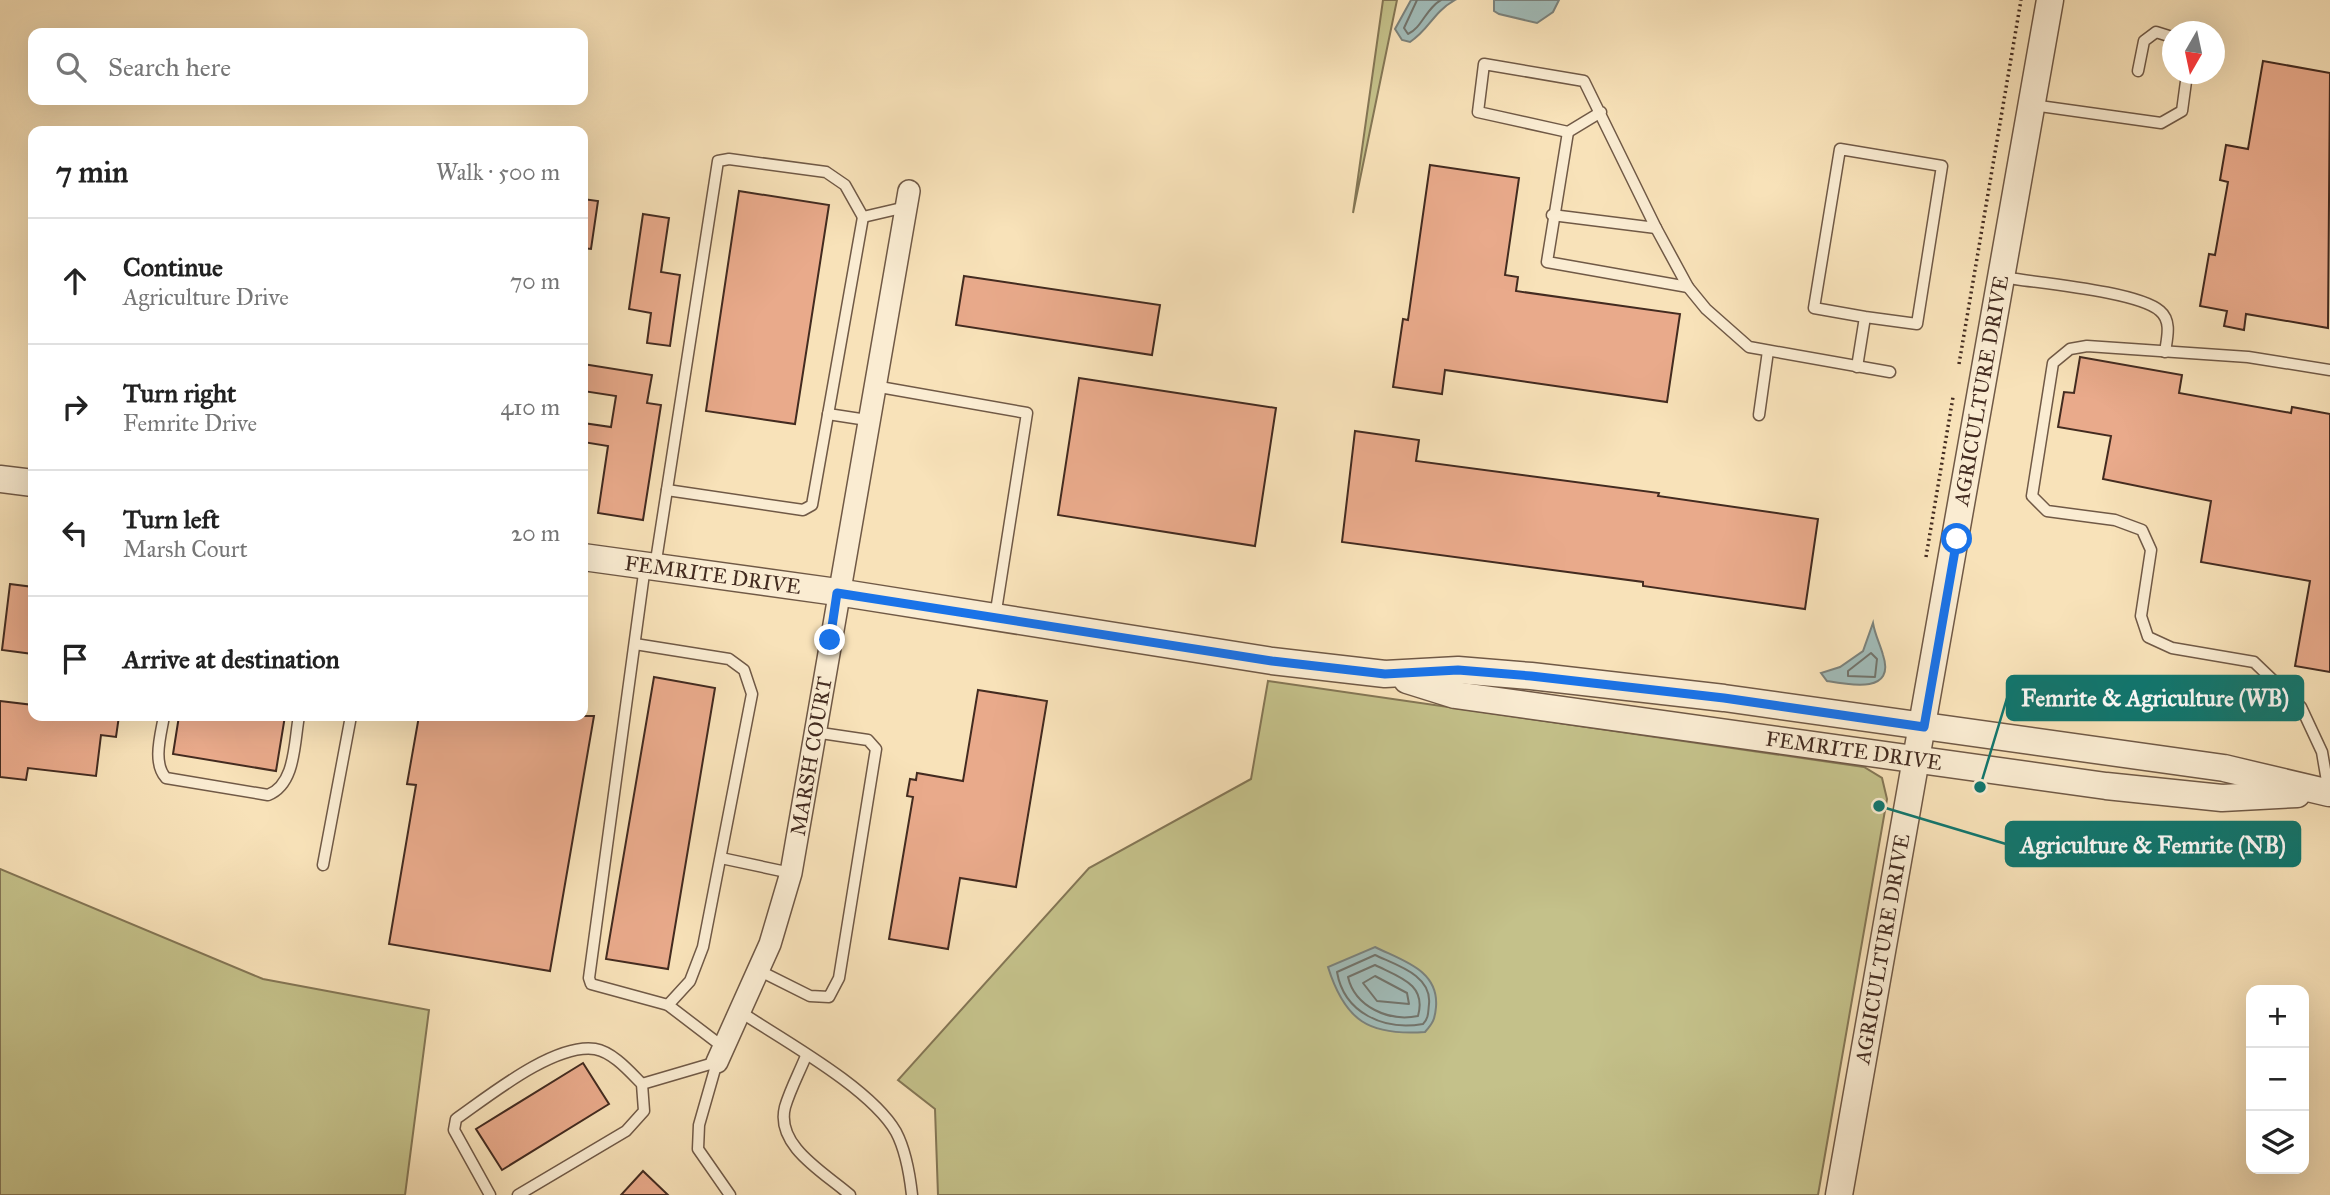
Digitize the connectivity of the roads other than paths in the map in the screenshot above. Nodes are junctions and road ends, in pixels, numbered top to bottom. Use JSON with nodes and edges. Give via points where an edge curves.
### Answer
{"nodes":[{"id":1,"x":2050,"y":0,"type":"edge"},
{"id":2,"x":2162,"y":34,"type":"edge"},
{"id":3,"x":2138,"y":71,"type":"dead end"},
{"id":4,"x":2186,"y":84,"type":"edge"},
{"id":5,"x":2032,"y":105,"type":"junction"},
{"id":6,"x":1601,"y":112,"type":"junction"},
{"id":7,"x":1568,"y":132,"type":"junction"},
{"id":8,"x":907,"y":199,"type":"joint"},
{"id":9,"x":1552,"y":215,"type":"junction"},
{"id":10,"x":863,"y":217,"type":"junction"},
{"id":11,"x":1656,"y":228,"type":"junction"},
{"id":12,"x":2002,"y":277,"type":"junction"},
{"id":13,"x":1688,"y":287,"type":"junction"},
{"id":14,"x":1865,"y":317,"type":"junction"},
{"id":15,"x":1768,"y":351,"type":"junction"},
{"id":16,"x":2165,"y":352,"type":"junction"},
{"id":17,"x":1857,"y":367,"type":"junction"},
{"id":18,"x":2330,"y":370,"type":"edge"},
{"id":19,"x":1890,"y":372,"type":"dead end"},
{"id":20,"x":874,"y":386,"type":"junction"},
{"id":21,"x":828,"y":414,"type":"junction"},
{"id":22,"x":1759,"y":415,"type":"dead end"},
{"id":23,"x":867,"y":420,"type":"junction"},
{"id":24,"x":0,"y":479,"type":"edge"},
{"id":25,"x":28,"y":482,"type":"edge"},
{"id":26,"x":667,"y":490,"type":"junction"},
{"id":27,"x":588,"y":558,"type":"edge"},
{"id":28,"x":650,"y":567,"type":"junction"},
{"id":29,"x":837,"y":593,"type":"junction"},
{"id":30,"x":995,"y":617,"type":"junction"},
{"id":31,"x":635,"y":644,"type":"junction"},
{"id":32,"x":1385,"y":674,"type":"junction"},
{"id":33,"x":163,"y":721,"type":"edge"},
{"id":34,"x":298,"y":721,"type":"edge"},
{"id":35,"x":350,"y":721,"type":"edge"},
{"id":36,"x":1924,"y":727,"type":"junction"},
{"id":37,"x":814,"y":732,"type":"junction"},
{"id":38,"x":1918,"y":761,"type":"junction"},
{"id":39,"x":2329,"y":793,"type":"edge"},
{"id":40,"x":721,"y":858,"type":"junction"},
{"id":41,"x":323,"y":865,"type":"dead end"},
{"id":42,"x":791,"y":873,"type":"junction"},
{"id":43,"x":758,"y":970,"type":"junction"},
{"id":44,"x":668,"y":1005,"type":"junction"},
{"id":45,"x":739,"y":1011,"type":"junction"},
{"id":46,"x":720,"y":1054,"type":"junction"},
{"id":47,"x":806,"y":1056,"type":"junction"},
{"id":48,"x":642,"y":1084,"type":"junction"},
{"id":49,"x":491,"y":1195,"type":"edge"},
{"id":50,"x":518,"y":1195,"type":"edge"},
{"id":51,"x":730,"y":1195,"type":"edge"},
{"id":52,"x":850,"y":1195,"type":"edge"},
{"id":53,"x":912,"y":1195,"type":"edge"},
{"id":54,"x":1839,"y":1195,"type":"edge"}],
"edges":[{"from":1,"to":5,"type":"street","name":"AGRICULTURE DRIVE"},
{"from":2,"to":3,"type":"lane","via":[[2156,32],[2144,41]]},
{"from":4,"to":5,"type":"lane","via":[[2182,111],[2161,123]]},
{"from":5,"to":12,"type":"street","name":"AGRICULTURE DRIVE"},
{"from":6,"to":7,"type":"lane"},
{"from":6,"to":7,"type":"lane","via":[[1584,81],[1484,64],[1478,112]]},
{"from":6,"to":11,"type":"lane"},
{"from":7,"to":9,"type":"lane"},
{"from":8,"to":10,"type":"lane"},
{"from":8,"to":20,"type":"street","name":"MARSH COURT"},
{"from":9,"to":11,"type":"lane"},
{"from":9,"to":13,"type":"lane","via":[[1547,261]]},
{"from":10,"to":21,"type":"lane"},
{"from":10,"to":26,"type":"lane","via":[[845,185],[826,172],[718,161]]},
{"from":11,"to":13,"type":"lane"},
{"from":12,"to":16,"type":"lane","via":[[2126,297],[2160,311],[2169,326]]},
{"from":12,"to":36,"type":"street","name":"AGRICULTURE DRIVE"},
{"from":13,"to":15,"type":"lane","via":[[1749,347]]},
{"from":14,"to":14,"type":"lane","via":[[1814,308],[1840,149],[1942,166],[1917,324]]},
{"from":14,"to":17,"type":"lane"},
{"from":15,"to":17,"type":"lane"},
{"from":15,"to":22,"type":"lane"},
{"from":16,"to":18,"type":"lane","via":[[2248,357]]},
{"from":16,"to":39,"type":"lane","via":[[2087,346],[2070,349],[2053,363],[2032,496],[2047,511],[2115,520],[2142,530],[2151,550],[2141,616],[2148,636],[2172,648],[2254,662],[2301,707],[2322,752]]},
{"from":17,"to":19,"type":"lane"},
{"from":20,"to":23,"type":"street","name":"MARSH COURT"},
{"from":20,"to":30,"type":"lane","via":[[1027,413]]},
{"from":21,"to":23,"type":"lane"},
{"from":21,"to":26,"type":"lane","via":[[815,496],[812,505],[803,510]]},
{"from":23,"to":29,"type":"street","name":"MARSH COURT"},
{"from":24,"to":25,"type":"street"},
{"from":26,"to":28,"type":"lane"},
{"from":27,"to":28,"type":"street","name":"FEMRITE DRIVE"},
{"from":28,"to":29,"type":"street","name":"FEMRITE DRIVE"},
{"from":28,"to":31,"type":"lane"},
{"from":29,"to":30,"type":"street","name":"FEMRITE DRIVE"},
{"from":29,"to":37,"type":"street","name":"MARSH COURT"},
{"from":30,"to":32,"type":"street","name":"FEMRITE DRIVE"},
{"from":31,"to":40,"type":"lane","via":[[729,659],[744,670],[752,694]]},
{"from":31,"to":44,"type":"lane","via":[[589,978],[603,990]]},
{"from":32,"to":36,"type":"street","name":"FEMRITE DRIVE","via":[[1458,670],[1531,676]]},
{"from":32,"to":38,"type":"street","name":"FEMRITE DRIVE","via":[[1455,695]]},
{"from":33,"to":34,"type":"lane","via":[[158,760],[166,778],[268,795],[287,781]]},
{"from":35,"to":41,"type":"lane"},
{"from":36,"to":38,"type":"street","name":"AGRICULTURE DRIVE"},
{"from":36,"to":39,"type":"street","name":"FEMRITE DRIVE","via":[[2224,768]]},
{"from":37,"to":42,"type":"street","name":"MARSH COURT"},
{"from":37,"to":43,"type":"lane","via":[[868,740],[876,748],[839,978],[829,997],[810,996]]},
{"from":38,"to":39,"type":"street","name":"FEMRITE DRIVE","via":[[2222,799]]},
{"from":38,"to":54,"type":"street","name":"AGRICULTURE DRIVE"},
{"from":40,"to":42,"type":"lane"},
{"from":40,"to":44,"type":"lane","via":[[704,947],[690,981]]},
{"from":42,"to":43,"type":"street","name":"MARSH COURT"},
{"from":43,"to":45,"type":"street","name":"MARSH COURT"},
{"from":44,"to":46,"type":"lane"},
{"from":45,"to":46,"type":"street","name":"MARSH COURT"},
{"from":45,"to":47,"type":"lane"},
{"from":46,"to":48,"type":"lane"},
{"from":46,"to":51,"type":"lane","via":[[699,1125],[698,1149]]},
{"from":47,"to":52,"type":"lane","via":[[785,1109],[783,1129],[790,1143]]},
{"from":47,"to":53,"type":"lane","via":[[882,1113],[898,1135]]},
{"from":48,"to":49,"type":"lane","via":[[597,1049],[572,1049],[515,1079],[456,1119],[454,1130]]},
{"from":48,"to":50,"type":"lane","via":[[644,1111],[626,1131]]}]}
